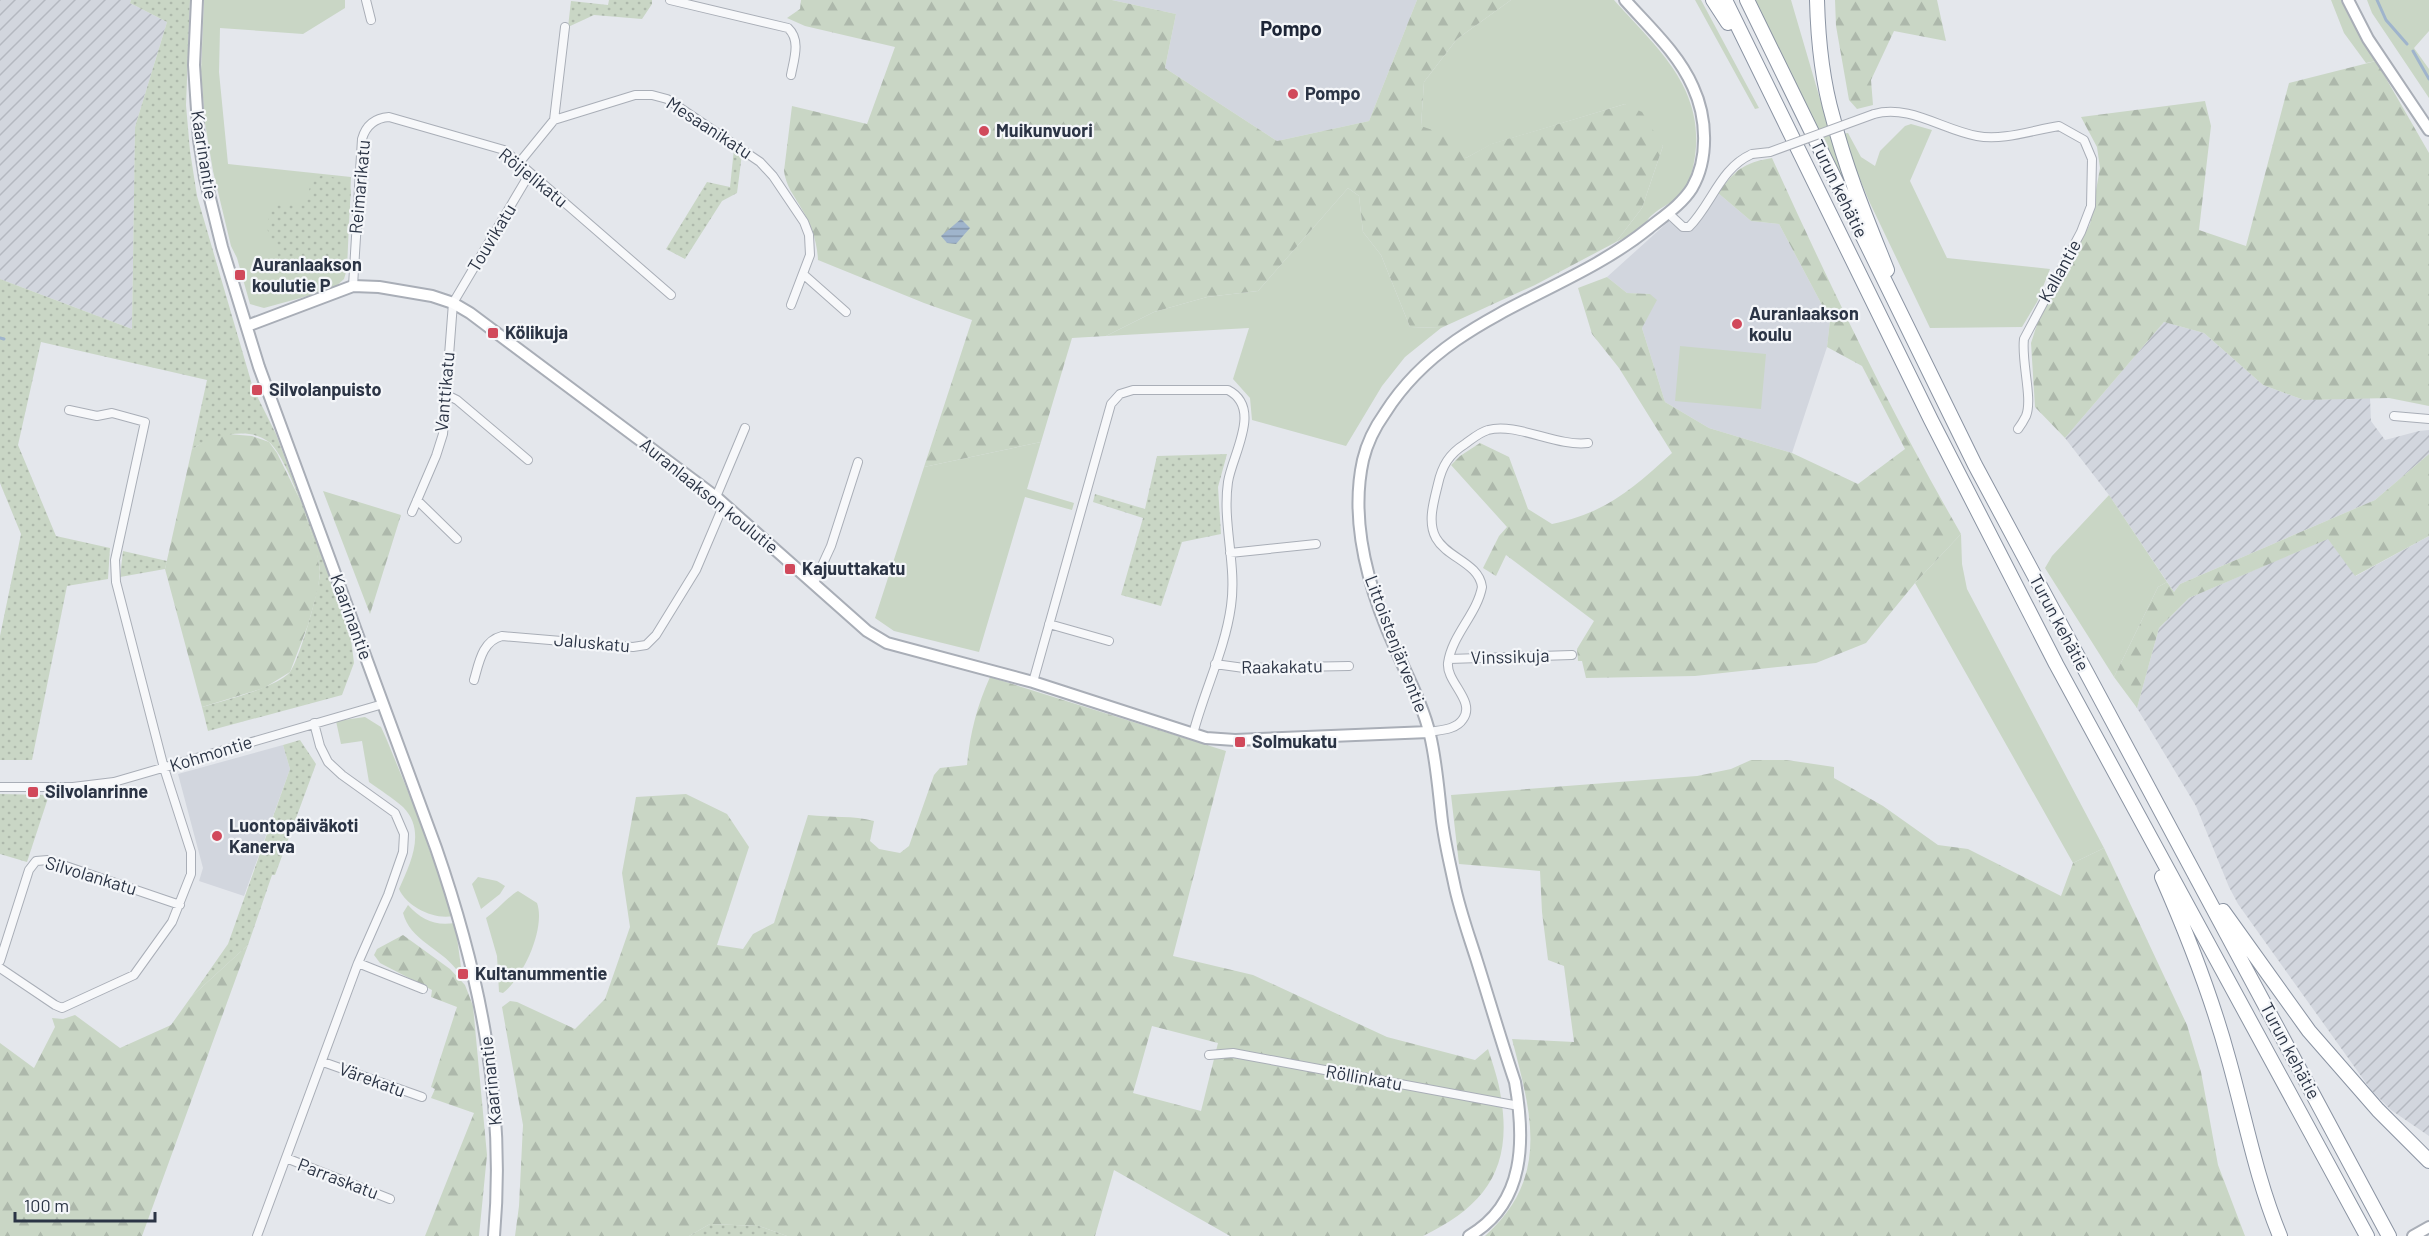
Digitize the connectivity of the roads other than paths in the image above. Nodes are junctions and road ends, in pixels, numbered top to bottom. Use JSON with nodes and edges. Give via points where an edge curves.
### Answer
{"nodes":[{"id":1,"x":197,"y":0,"type":"edge"},
{"id":2,"x":366,"y":0,"type":"edge"},
{"id":3,"x":670,"y":0,"type":"edge"},
{"id":4,"x":1624,"y":0,"type":"edge"},
{"id":5,"x":1713,"y":0,"type":"edge"},
{"id":6,"x":1725,"y":0,"type":"edge"},
{"id":7,"x":1747,"y":0,"type":"edge"},
{"id":8,"x":1816,"y":0,"type":"edge"},
{"id":9,"x":2348,"y":0,"type":"edge"},
{"id":10,"x":371,"y":20,"type":"dead end"},
{"id":11,"x":565,"y":27,"type":"dead end"},
{"id":12,"x":1756,"y":68,"type":"junction"},
{"id":13,"x":791,"y":75,"type":"dead end"},
{"id":14,"x":554,"y":120,"type":"junction"},
{"id":15,"x":369,"y":124,"type":"joint"},
{"id":16,"x":2429,"y":130,"type":"edge"},
{"id":17,"x":519,"y":163,"type":"junction"},
{"id":18,"x":530,"y":173,"type":"junction"},
{"id":19,"x":1668,"y":213,"type":"junction"},
{"id":20,"x":803,"y":274,"type":"junction"},
{"id":21,"x":353,"y":286,"type":"junction"},
{"id":22,"x":671,"y":295,"type":"dead end"},
{"id":23,"x":453,"y":303,"type":"junction"},
{"id":24,"x":790,"y":305,"type":"dead end"},
{"id":25,"x":846,"y":312,"type":"dead end"},
{"id":26,"x":247,"y":326,"type":"junction"},
{"id":27,"x":1910,"y":330,"type":"junction"},
{"id":28,"x":447,"y":395,"type":"junction"},
{"id":29,"x":69,"y":410,"type":"dead end"},
{"id":30,"x":2394,"y":416,"type":"dead end"},
{"id":31,"x":2429,"y":419,"type":"edge"},
{"id":32,"x":745,"y":428,"type":"dead end"},
{"id":33,"x":2018,"y":429,"type":"dead end"},
{"id":34,"x":1588,"y":443,"type":"dead end"},
{"id":35,"x":528,"y":460,"type":"dead end"},
{"id":36,"x":858,"y":462,"type":"dead end"},
{"id":37,"x":417,"y":500,"type":"junction"},
{"id":38,"x":720,"y":500,"type":"junction"},
{"id":39,"x":412,"y":512,"type":"dead end"},
{"id":40,"x":457,"y":538,"type":"dead end"},
{"id":41,"x":1316,"y":544,"type":"dead end"},
{"id":42,"x":1230,"y":553,"type":"junction"},
{"id":43,"x":814,"y":583,"type":"junction"},
{"id":44,"x":1049,"y":624,"type":"junction"},
{"id":45,"x":1109,"y":641,"type":"dead end"},
{"id":46,"x":1572,"y":655,"type":"dead end"},
{"id":47,"x":1449,"y":659,"type":"junction"},
{"id":48,"x":1215,"y":664,"type":"junction"},
{"id":49,"x":1349,"y":666,"type":"dead end"},
{"id":50,"x":474,"y":680,"type":"dead end"},
{"id":51,"x":1033,"y":682,"type":"junction"},
{"id":52,"x":383,"y":704,"type":"junction"},
{"id":53,"x":314,"y":723,"type":"junction"},
{"id":54,"x":1429,"y":732,"type":"junction"},
{"id":55,"x":1193,"y":734,"type":"junction"},
{"id":56,"x":164,"y":768,"type":"junction"},
{"id":57,"x":2121,"y":782,"type":"junction"},
{"id":58,"x":0,"y":787,"type":"edge"},
{"id":59,"x":2187,"y":859,"type":"junction"},
{"id":60,"x":180,"y":905,"type":"junction"},
{"id":61,"x":0,"y":961,"type":"edge"},
{"id":62,"x":358,"y":963,"type":"junction"},
{"id":63,"x":0,"y":968,"type":"edge"},
{"id":64,"x":423,"y":989,"type":"dead end"},
{"id":65,"x":1209,"y":1055,"type":"dead end"},
{"id":66,"x":323,"y":1062,"type":"junction"},
{"id":67,"x":422,"y":1097,"type":"dead end"},
{"id":68,"x":1519,"y":1107,"type":"junction"},
{"id":69,"x":286,"y":1158,"type":"junction"},
{"id":70,"x":2429,"y":1161,"type":"edge"},
{"id":71,"x":390,"y":1199,"type":"dead end"},
{"id":72,"x":2429,"y":1227,"type":"edge"},
{"id":73,"x":2387,"y":1232,"type":"edge"},
{"id":74,"x":257,"y":1236,"type":"edge"},
{"id":75,"x":494,"y":1236,"type":"edge"},
{"id":76,"x":1469,"y":1236,"type":"edge"},
{"id":77,"x":2280,"y":1236,"type":"edge"},
{"id":78,"x":2367,"y":1236,"type":"edge"},
{"id":79,"x":2413,"y":1236,"type":"edge"}],
"edges":[{"from":1,"to":26,"type":"street","name":"Kaarinantie","via":[[194,65],[202,159],[222,247]]},
{"from":2,"to":10,"type":"street"},
{"from":3,"to":13,"type":"street","via":[[788,28],[796,43]]},
{"from":4,"to":19,"type":"street","name":"Littoistenjärventie","via":[[1685,71],[1702,115],[1700,170],[1689,191]]},
{"from":5,"to":12,"type":"highway"},
{"from":6,"to":12,"type":"highway","name":"Turun kehätie"},
{"from":7,"to":27,"type":"highway","name":"Turun kehätie"},
{"from":8,"to":27,"type":"highway","via":[[1820,53],[1832,116]]},
{"from":9,"to":16,"type":"street","via":[[2368,39]]},
{"from":11,"to":14,"type":"street"},
{"from":12,"to":57,"type":"highway","name":"Turun kehätie","via":[[1941,440]]},
{"from":14,"to":17,"type":"street"},
{"from":14,"to":20,"type":"street","name":"Mesaanikatu","via":[[635,95],[652,95],[673,102],[753,156],[773,176],[809,235],[810,255]]},
{"from":15,"to":17,"type":"street","name":"Röijelikatu","via":[[384,117],[401,119],[498,147]]},
{"from":15,"to":21,"type":"street","name":"Reimarikatu","via":[[362,144]]},
{"from":17,"to":18,"type":"street","name":"Röijelikatu"},
{"from":18,"to":22,"type":"street","name":"Röijelikatu"},
{"from":18,"to":23,"type":"street","name":"Touvikatu"},
{"from":19,"to":33,"type":"street","name":"Kallantie","bridge":true,"via":[[1683,227],[1689,226],[1719,181],[1739,161],[1885,111],[1975,136],[1991,138],[2059,126],[2084,140],[2092,159],[2091,206],[2025,339],[2022,354],[2027,414]]},
{"from":19,"to":54,"type":"street","name":"Littoistenjärventie","via":[[1609,257],[1491,318],[1433,357],[1394,399],[1366,447],[1360,503],[1368,573]]},
{"from":20,"to":24,"type":"street","name":"Mesaanikatu"},
{"from":20,"to":25,"type":"street"},
{"from":21,"to":23,"type":"street","name":"Auranlaakson koulutie","via":[[432,296]]},
{"from":21,"to":26,"type":"street","name":"Auranlaakson koulutie"},
{"from":23,"to":28,"type":"street","name":"Vanttikatu"},
{"from":23,"to":38,"type":"street","name":"Auranlaakson koulutie"},
{"from":26,"to":52,"type":"street","name":"Kaarinantie"},
{"from":27,"to":59,"type":"highway","name":"Turun kehätie","via":[[1985,483]]},
{"from":28,"to":35,"type":"street"},
{"from":28,"to":37,"type":"street","name":"Vanttikatu","via":[[440,446]]},
{"from":29,"to":56,"type":"street","via":[[97,416],[112,413],[145,422],[114,566]]},
{"from":30,"to":31,"type":"street"},
{"from":32,"to":38,"type":"street"},
{"from":34,"to":47,"type":"street","via":[[1573,444],[1492,429],[1458,448],[1446,461],[1433,504],[1434,533],[1447,550],[1477,573],[1482,587]]},
{"from":36,"to":43,"type":"street","via":[[828,556]]},
{"from":37,"to":39,"type":"street","name":"Vanttikatu"},
{"from":37,"to":40,"type":"street"},
{"from":38,"to":43,"type":"street","name":"Auranlaakson koulutie"},
{"from":38,"to":50,"type":"street","name":"Jaluskatu","via":[[696,570],[646,645],[502,636],[486,648]]},
{"from":41,"to":42,"type":"street"},
{"from":42,"to":44,"type":"street","via":[[1227,485],[1244,420],[1240,399],[1219,388],[1124,392],[1108,412]]},
{"from":42,"to":48,"type":"street","via":[[1231,605]]},
{"from":43,"to":51,"type":"street","name":"Auranlaakson koulutie","via":[[880,640]]},
{"from":44,"to":45,"type":"street"},
{"from":44,"to":51,"type":"street"},
{"from":46,"to":47,"type":"street","name":"Vinssikuja"},
{"from":47,"to":54,"type":"street","via":[[1448,669],[1465,703],[1465,715],[1451,728]]},
{"from":48,"to":49,"type":"street","name":"Raakakatu","via":[[1244,668]]},
{"from":48,"to":55,"type":"street"},
{"from":51,"to":55,"type":"street","name":"Auranlaakson koulutie"},
{"from":52,"to":53,"type":"street","name":"Kohmontie"},
{"from":52,"to":75,"type":"street","name":"Kaarinantie","via":[[438,852],[478,986],[497,1144]]},
{"from":53,"to":56,"type":"street","name":"Kohmontie"},
{"from":53,"to":62,"type":"street","via":[[328,762],[387,806],[402,826],[403,852]]},
{"from":54,"to":55,"type":"street","name":"Auranlaakson koulutie","via":[[1226,740]]},
{"from":54,"to":68,"type":"street","name":"Littoistenjärventie","via":[[1455,887],[1515,1082]]},
{"from":56,"to":58,"type":"street","name":"Kohmontie","via":[[94,786]]},
{"from":56,"to":60,"type":"street","via":[[191,852],[191,874]]},
{"from":57,"to":77,"type":"highway","via":[[2211,999],[2265,1198]]},
{"from":57,"to":78,"type":"highway","name":"Turun kehätie"},
{"from":59,"to":70,"type":"highway","via":[[2309,1031]]},
{"from":59,"to":73,"type":"highway","name":"Turun kehätie"},
{"from":60,"to":61,"type":"street","name":"Silvolankatu","via":[[48,860],[36,861]]},
{"from":60,"to":63,"type":"street","via":[[134,975],[62,1008]]},
{"from":62,"to":64,"type":"street"},
{"from":62,"to":66,"type":"street"},
{"from":65,"to":68,"type":"street","name":"Röllinkatu","via":[[1233,1053]]},
{"from":66,"to":67,"type":"street","name":"Värekatu"},
{"from":66,"to":69,"type":"street"},
{"from":68,"to":76,"type":"street","name":"Littoistenjärventie","via":[[1522,1137],[1516,1175],[1499,1209]]},
{"from":69,"to":71,"type":"street","name":"Parraskatu"},
{"from":69,"to":74,"type":"street"},
{"from":72,"to":79,"type":"street"}]}
